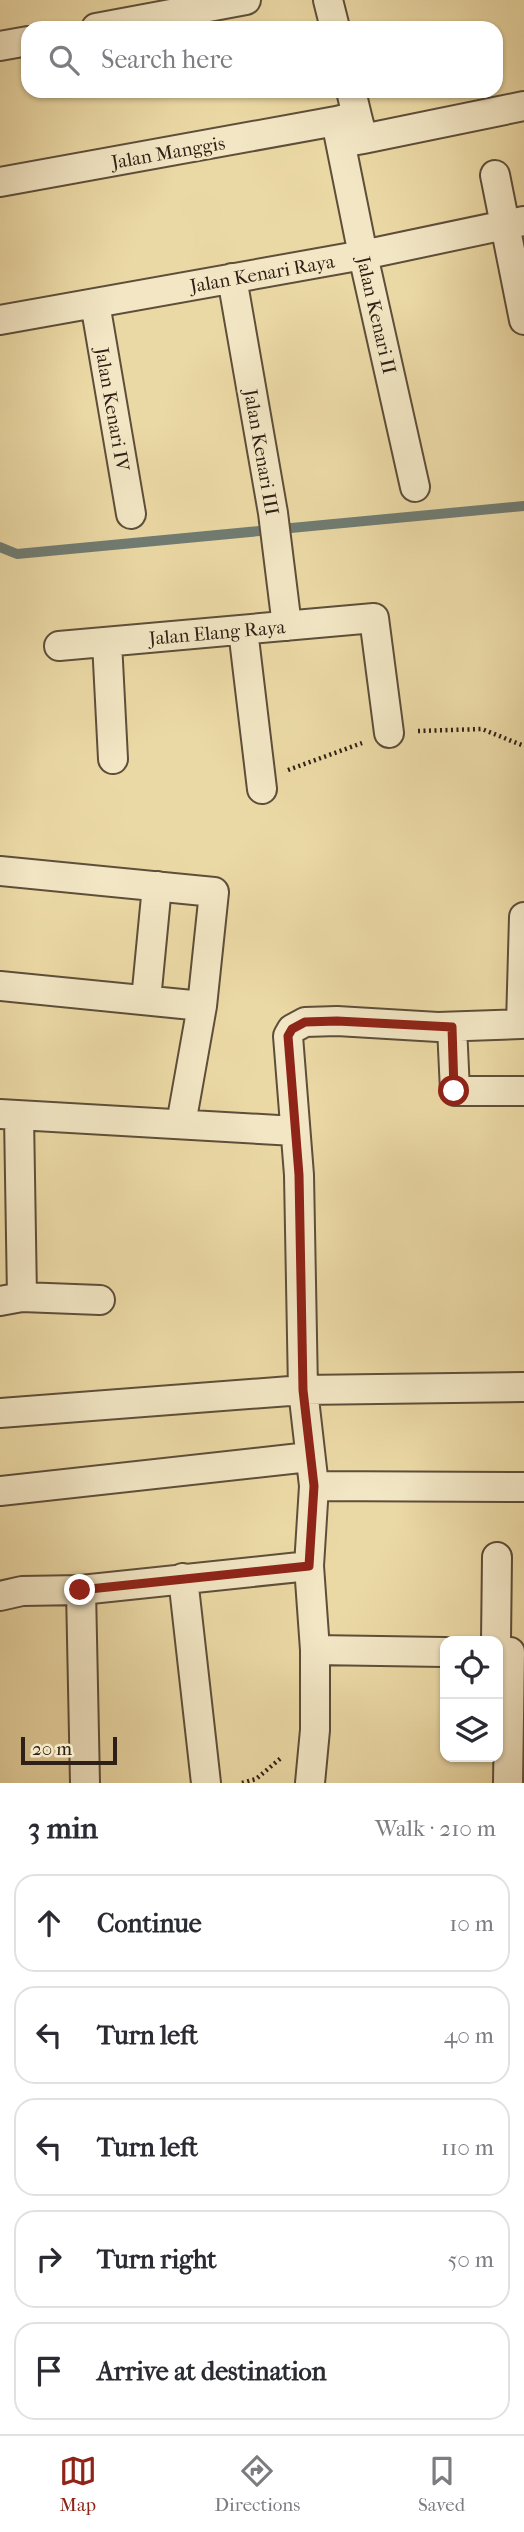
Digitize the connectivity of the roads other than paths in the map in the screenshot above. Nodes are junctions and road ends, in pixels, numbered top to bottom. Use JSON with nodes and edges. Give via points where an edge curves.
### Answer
{"nodes":[{"id":1,"x":246,"y":0,"type":"edge"},
{"id":2,"x":328,"y":0,"type":"edge"},
{"id":3,"x":134,"y":21,"type":"edge"},
{"id":4,"x":333,"y":21,"type":"edge"},
{"id":5,"x":21,"y":42,"type":"edge"},
{"id":6,"x":0,"y":46,"type":"edge"},
{"id":7,"x":524,"y":106,"type":"edge"},
{"id":8,"x":350,"y":122,"type":"edge"},
{"id":9,"x":495,"y":175,"type":"dead end"},
{"id":10,"x":0,"y":182,"type":"edge"},
{"id":11,"x":515,"y":223,"type":"edge"},
{"id":12,"x":363,"y":255,"type":"junction"},
{"id":13,"x":232,"y":278,"type":"junction"},
{"id":14,"x":95,"y":303,"type":"junction"},
{"id":15,"x":0,"y":320,"type":"edge"},
{"id":16,"x":524,"y":320,"type":"edge"},
{"id":17,"x":415,"y":487,"type":"dead end"},
{"id":18,"x":131,"y":514,"type":"dead end"},
{"id":19,"x":287,"y":626,"type":"junction"},
{"id":20,"x":243,"y":630,"type":"junction"},
{"id":21,"x":107,"y":642,"type":"junction"},
{"id":22,"x":59,"y":646,"type":"dead end"},
{"id":23,"x":389,"y":733,"type":"dead end"},
{"id":24,"x":113,"y":759,"type":"dead end"},
{"id":25,"x":262,"y":789,"type":"dead end"},
{"id":26,"x":0,"y":871,"type":"edge"},
{"id":27,"x":157,"y":886,"type":"junction"},
{"id":28,"x":524,"y":916,"type":"edge"},
{"id":29,"x":0,"y":986,"type":"edge"},
{"id":30,"x":146,"y":1000,"type":"junction"},
{"id":31,"x":202,"y":1006,"type":"junction"},
{"id":32,"x":452,"y":1027,"type":"junction"},
{"id":33,"x":524,"y":1091,"type":"edge"},
{"id":34,"x":10,"y":1115,"type":"edge"},
{"id":35,"x":181,"y":1124,"type":"junction"},
{"id":36,"x":295,"y":1131,"type":"junction"},
{"id":37,"x":11,"y":1299,"type":"edge"},
{"id":38,"x":100,"y":1300,"type":"dead end"},
{"id":39,"x":524,"y":1387,"type":"edge"},
{"id":40,"x":303,"y":1390,"type":"junction"},
{"id":41,"x":0,"y":1413,"type":"edge"},
{"id":42,"x":309,"y":1457,"type":"junction"},
{"id":43,"x":314,"y":1486,"type":"junction"},
{"id":44,"x":524,"y":1488,"type":"edge"},
{"id":45,"x":0,"y":1491,"type":"edge"},
{"id":46,"x":497,"y":1557,"type":"dead end"},
{"id":47,"x":309,"y":1566,"type":"junction"},
{"id":48,"x":183,"y":1577,"type":"junction"},
{"id":49,"x":80,"y":1590,"type":"junction"},
{"id":50,"x":0,"y":1596,"type":"edge"},
{"id":51,"x":315,"y":1650,"type":"junction"},
{"id":52,"x":507,"y":1650,"type":"edge"},
{"id":53,"x":440,"y":1652,"type":"edge"},
{"id":54,"x":85,"y":1783,"type":"edge"},
{"id":55,"x":206,"y":1783,"type":"edge"},
{"id":56,"x":310,"y":1783,"type":"edge"},
{"id":57,"x":508,"y":1783,"type":"edge"}],
"edges":[{"from":1,"to":3,"type":"street"},
{"from":2,"to":4,"type":"street"},
{"from":5,"to":6,"type":"street"},
{"from":7,"to":8,"type":"street","name":"Jalan Manggis"},
{"from":8,"to":10,"type":"street","name":"Jalan Manggis"},
{"from":8,"to":12,"type":"street","name":"Jalan Kenari II"},
{"from":9,"to":11,"type":"street"},
{"from":11,"to":12,"type":"street","name":"Jalan Kenari Raya"},
{"from":11,"to":16,"type":"street"},
{"from":12,"to":13,"type":"street","name":"Jalan Kenari Raya"},
{"from":12,"to":17,"type":"street","name":"Jalan Kenari II"},
{"from":13,"to":14,"type":"street","name":"Jalan Kenari Raya"},
{"from":13,"to":19,"type":"street","name":"Jalan Kenari III","via":[[273,513]]},
{"from":14,"to":15,"type":"street","name":"Jalan Kenari Raya"},
{"from":14,"to":18,"type":"street","name":"Jalan Kenari IV"},
{"from":19,"to":20,"type":"street","name":"Jalan Elang Raya"},
{"from":19,"to":23,"type":"street","name":"Jalan Elang Raya","via":[[374,618]]},
{"from":20,"to":21,"type":"street","name":"Jalan Elang Raya"},
{"from":20,"to":25,"type":"street"},
{"from":21,"to":22,"type":"street","name":"Jalan Elang Raya"},
{"from":21,"to":24,"type":"street"},
{"from":26,"to":27,"type":"street"},
{"from":27,"to":30,"type":"street"},
{"from":27,"to":31,"type":"street","via":[[214,892]]},
{"from":28,"to":32,"type":"street","via":[[521,1024]]},
{"from":29,"to":30,"type":"street"},
{"from":30,"to":31,"type":"street"},
{"from":31,"to":35,"type":"street"},
{"from":32,"to":33,"type":"street","via":[[454,1091]]},
{"from":32,"to":36,"type":"street","via":[[337,1021],[305,1022],[292,1029],[288,1036]]},
{"from":34,"to":35,"type":"street"},
{"from":34,"to":37,"type":"street"},
{"from":35,"to":36,"type":"street"},
{"from":36,"to":40,"type":"street"},
{"from":37,"to":38,"type":"street"},
{"from":39,"to":40,"type":"street"},
{"from":40,"to":41,"type":"street"},
{"from":40,"to":42,"type":"street"},
{"from":42,"to":43,"type":"street"},
{"from":42,"to":45,"type":"street"},
{"from":43,"to":44,"type":"street"},
{"from":43,"to":47,"type":"street"},
{"from":46,"to":52,"type":"street"},
{"from":47,"to":48,"type":"street"},
{"from":47,"to":51,"type":"street"},
{"from":48,"to":49,"type":"street"},
{"from":48,"to":55,"type":"street"},
{"from":49,"to":50,"type":"street"},
{"from":49,"to":54,"type":"street"},
{"from":51,"to":53,"type":"street"},
{"from":51,"to":56,"type":"street"},
{"from":52,"to":57,"type":"street"}]}
